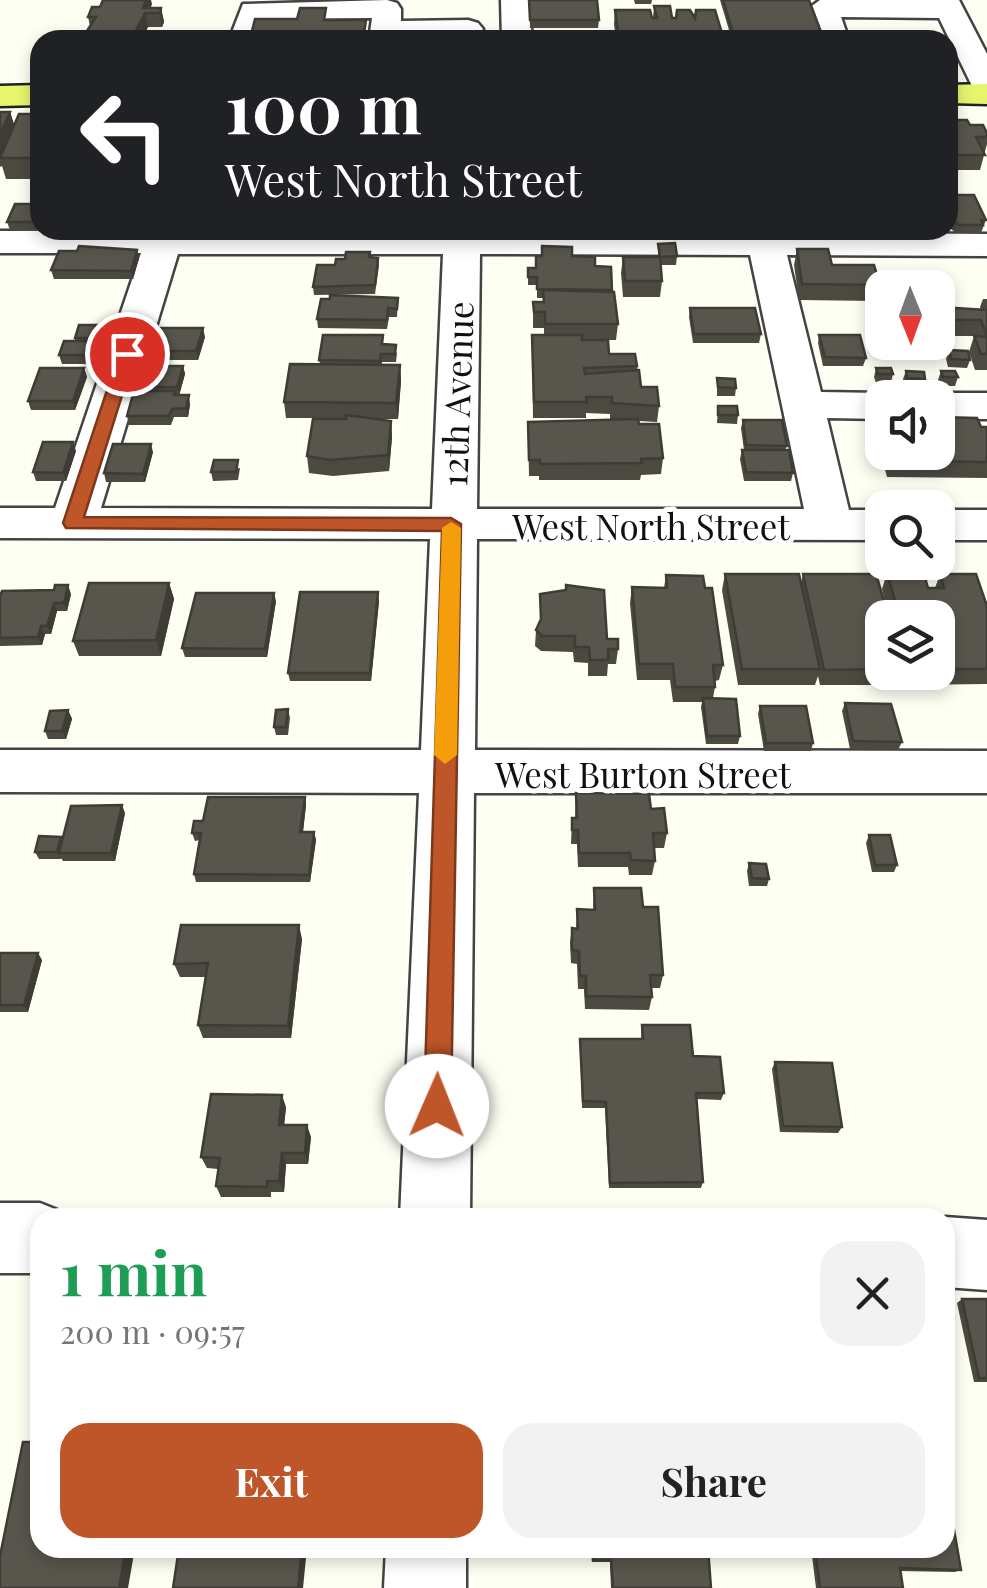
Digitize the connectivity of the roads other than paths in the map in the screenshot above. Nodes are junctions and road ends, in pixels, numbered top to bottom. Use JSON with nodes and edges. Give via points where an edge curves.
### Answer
{"nodes":[{"id":1,"x":515,"y":0,"type":"edge"},
{"id":2,"x":947,"y":4,"type":"edge"},
{"id":3,"x":879,"y":8,"type":"junction"},
{"id":4,"x":469,"y":23,"type":"edge"},
{"id":5,"x":247,"y":30,"type":"edge"},
{"id":6,"x":385,"y":30,"type":"edge"},
{"id":7,"x":419,"y":30,"type":"edge"},
{"id":8,"x":516,"y":30,"type":"edge"},
{"id":9,"x":831,"y":30,"type":"edge"},
{"id":10,"x":888,"y":30,"type":"edge"},
{"id":11,"x":987,"y":84,"type":"edge"},
{"id":12,"x":958,"y":94,"type":"edge"},
{"id":13,"x":987,"y":94,"type":"edge"},
{"id":14,"x":0,"y":96,"type":"edge"},
{"id":15,"x":30,"y":96,"type":"edge"},
{"id":16,"x":210,"y":240,"type":"edge"},
{"id":17,"x":462,"y":240,"type":"edge"},
{"id":18,"x":614,"y":240,"type":"edge"},
{"id":19,"x":0,"y":242,"type":"edge"},
{"id":20,"x":163,"y":242,"type":"junction"},
{"id":21,"x":766,"y":244,"type":"junction"},
{"id":22,"x":987,"y":245,"type":"edge"},
{"id":23,"x":802,"y":406,"type":"junction"},
{"id":24,"x":865,"y":406,"type":"edge"},
{"id":25,"x":955,"y":406,"type":"edge"},
{"id":26,"x":987,"y":406,"type":"edge"},
{"id":27,"x":0,"y":523,"type":"edge"},
{"id":28,"x":72,"y":523,"type":"junction"},
{"id":29,"x":451,"y":524,"type":"junction"},
{"id":30,"x":830,"y":525,"type":"junction"},
{"id":31,"x":865,"y":525,"type":"edge"},
{"id":32,"x":955,"y":525,"type":"edge"},
{"id":33,"x":987,"y":525,"type":"edge"},
{"id":34,"x":987,"y":772,"type":"edge"},
{"id":35,"x":1,"y":773,"type":"edge"},
{"id":36,"x":445,"y":773,"type":"junction"},
{"id":37,"x":435,"y":1208,"type":"edge"},
{"id":38,"x":0,"y":1238,"type":"edge"},
{"id":39,"x":30,"y":1238,"type":"edge"},
{"id":40,"x":955,"y":1253,"type":"edge"},
{"id":41,"x":987,"y":1255,"type":"edge"},
{"id":42,"x":426,"y":1558,"type":"edge"},
{"id":43,"x":425,"y":1588,"type":"edge"}],
"edges":[{"from":1,"to":8,"type":"street"},
{"from":2,"to":3,"type":"street"},
{"from":2,"to":11,"type":"street"},
{"from":3,"to":9,"type":"street","via":[[823,8]]},
{"from":3,"to":10,"type":"street"},
{"from":4,"to":7,"type":"street"},
{"from":5,"to":6,"type":"street","via":[[253,10],[387,10]]},
{"from":12,"to":13,"type":"main road"},
{"from":14,"to":15,"type":"main road"},
{"from":16,"to":20,"type":"street"},
{"from":17,"to":29,"type":"street","name":"12th Avenue"},
{"from":18,"to":21,"type":"street"},
{"from":19,"to":20,"type":"street"},
{"from":20,"to":28,"type":"street"},
{"from":21,"to":22,"type":"street"},
{"from":21,"to":23,"type":"street"},
{"from":23,"to":24,"type":"street"},
{"from":23,"to":30,"type":"street"},
{"from":25,"to":26,"type":"street"},
{"from":27,"to":28,"type":"street","name":"West North Street"},
{"from":28,"to":29,"type":"street","name":"West North Street"},
{"from":29,"to":30,"type":"street","name":"West North Street"},
{"from":29,"to":36,"type":"street","name":"12th Avenue"},
{"from":30,"to":31,"type":"street","name":"West North Street"},
{"from":32,"to":33,"type":"street"},
{"from":34,"to":36,"type":"street","name":"West Burton Street"},
{"from":35,"to":36,"type":"street","name":"West Burton Street"},
{"from":36,"to":37,"type":"street","name":"12th Avenue"},
{"from":38,"to":39,"type":"street"},
{"from":40,"to":41,"type":"street"},
{"from":42,"to":43,"type":"street"}]}
